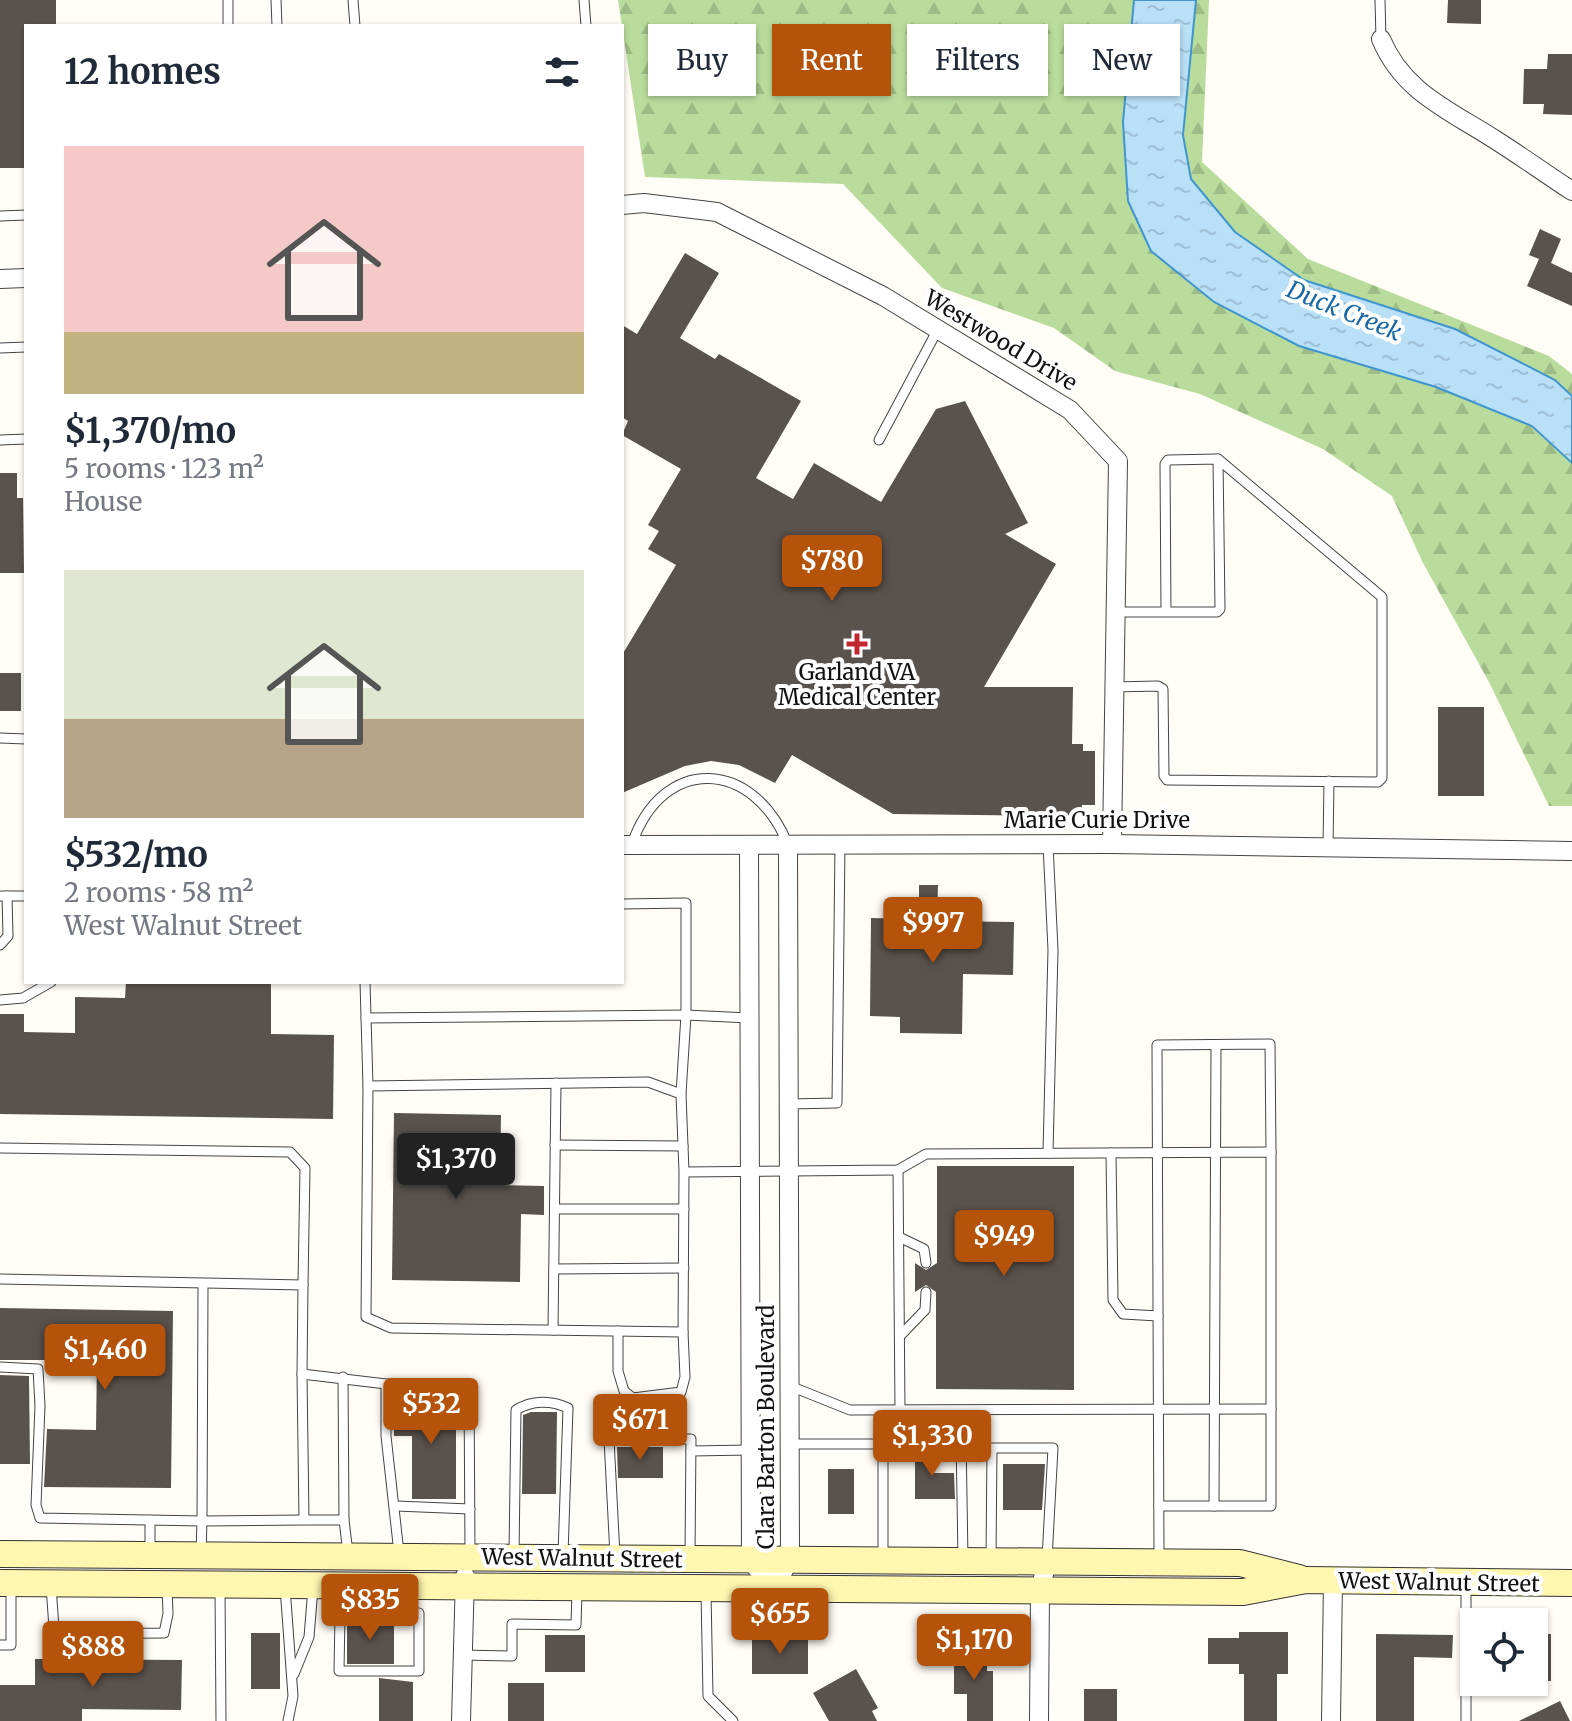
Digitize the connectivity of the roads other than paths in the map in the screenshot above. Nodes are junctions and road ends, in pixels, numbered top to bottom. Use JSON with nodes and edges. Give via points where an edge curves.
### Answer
{"nodes":[{"id":1,"x":228,"y":0,"type":"edge"},
{"id":2,"x":276,"y":0,"type":"edge"},
{"id":3,"x":353,"y":0,"type":"edge"},
{"id":4,"x":584,"y":0,"type":"edge"},
{"id":5,"x":1380,"y":0,"type":"edge"},
{"id":6,"x":228,"y":24,"type":"edge"},
{"id":7,"x":277,"y":24,"type":"edge"},
{"id":8,"x":355,"y":24,"type":"edge"},
{"id":9,"x":586,"y":24,"type":"edge"},
{"id":10,"x":1381,"y":39,"type":"joint"},
{"id":11,"x":1572,"y":191,"type":"edge"},
{"id":12,"x":624,"y":205,"type":"edge"},
{"id":13,"x":24,"y":215,"type":"edge"},
{"id":14,"x":0,"y":216,"type":"edge"},
{"id":15,"x":24,"y":278,"type":"edge"},
{"id":16,"x":0,"y":279,"type":"edge"},
{"id":17,"x":938,"y":329,"type":"junction"},
{"id":18,"x":24,"y":347,"type":"edge"},
{"id":19,"x":0,"y":348,"type":"edge"},
{"id":20,"x":24,"y":439,"type":"edge"},
{"id":21,"x":0,"y":440,"type":"edge"},
{"id":22,"x":879,"y":440,"type":"dead end"},
{"id":23,"x":1218,"y":459,"type":"junction"},
{"id":24,"x":1117,"y":612,"type":"junction"},
{"id":25,"x":1166,"y":612,"type":"junction"},
{"id":26,"x":1112,"y":687,"type":"junction"},
{"id":27,"x":0,"y":738,"type":"edge"},
{"id":28,"x":24,"y":739,"type":"edge"},
{"id":29,"x":1329,"y":781,"type":"junction"},
{"id":30,"x":840,"y":844,"type":"junction"},
{"id":31,"x":1048,"y":844,"type":"junction"},
{"id":32,"x":1112,"y":844,"type":"junction"},
{"id":33,"x":627,"y":845,"type":"edge"},
{"id":34,"x":749,"y":845,"type":"junction"},
{"id":35,"x":788,"y":845,"type":"junction"},
{"id":36,"x":1328,"y":847,"type":"junction"},
{"id":37,"x":1572,"y":851,"type":"edge"},
{"id":38,"x":4,"y":896,"type":"edge"},
{"id":39,"x":624,"y":904,"type":"edge"},
{"id":40,"x":0,"y":945,"type":"edge"},
{"id":41,"x":48,"y":984,"type":"edge"},
{"id":42,"x":365,"y":984,"type":"edge"},
{"id":43,"x":0,"y":1000,"type":"edge"},
{"id":44,"x":686,"y":1015,"type":"junction"},
{"id":45,"x":366,"y":1018,"type":"junction"},
{"id":46,"x":749,"y":1018,"type":"junction"},
{"id":47,"x":1216,"y":1045,"type":"junction"},
{"id":48,"x":556,"y":1083,"type":"junction"},
{"id":49,"x":368,"y":1086,"type":"junction"},
{"id":50,"x":681,"y":1094,"type":"junction"},
{"id":51,"x":789,"y":1104,"type":"junction"},
{"id":52,"x":555,"y":1145,"type":"junction"},
{"id":53,"x":683,"y":1146,"type":"junction"},
{"id":54,"x":0,"y":1148,"type":"edge"},
{"id":55,"x":1157,"y":1152,"type":"junction"},
{"id":56,"x":1214,"y":1152,"type":"junction"},
{"id":57,"x":1271,"y":1152,"type":"junction"},
{"id":58,"x":1048,"y":1153,"type":"junction"},
{"id":59,"x":1111,"y":1153,"type":"junction"},
{"id":60,"x":898,"y":1170,"type":"junction"},
{"id":61,"x":750,"y":1171,"type":"junction"},
{"id":62,"x":789,"y":1171,"type":"junction"},
{"id":63,"x":684,"y":1172,"type":"junction"},
{"id":64,"x":555,"y":1209,"type":"junction"},
{"id":65,"x":684,"y":1209,"type":"junction"},
{"id":66,"x":899,"y":1237,"type":"junction"},
{"id":67,"x":926,"y":1263,"type":"dead end"},
{"id":68,"x":684,"y":1268,"type":"junction"},
{"id":69,"x":554,"y":1269,"type":"junction"},
{"id":70,"x":0,"y":1279,"type":"edge"},
{"id":71,"x":303,"y":1285,"type":"junction"},
{"id":72,"x":203,"y":1286,"type":"junction"},
{"id":73,"x":926,"y":1292,"type":"dead end"},
{"id":74,"x":1158,"y":1316,"type":"junction"},
{"id":75,"x":553,"y":1330,"type":"junction"},
{"id":76,"x":618,"y":1331,"type":"junction"},
{"id":77,"x":683,"y":1332,"type":"junction"},
{"id":78,"x":901,"y":1335,"type":"junction"},
{"id":79,"x":0,"y":1367,"type":"edge"},
{"id":80,"x":302,"y":1374,"type":"junction"},
{"id":81,"x":343,"y":1377,"type":"junction"},
{"id":82,"x":386,"y":1384,"type":"junction"},
{"id":83,"x":790,"y":1386,"type":"junction"},
{"id":84,"x":1214,"y":1409,"type":"junction"},
{"id":85,"x":1271,"y":1409,"type":"junction"},
{"id":86,"x":900,"y":1410,"type":"junction"},
{"id":87,"x":1158,"y":1410,"type":"junction"},
{"id":88,"x":961,"y":1437,"type":"dead end"},
{"id":89,"x":790,"y":1444,"type":"junction"},
{"id":90,"x":751,"y":1450,"type":"junction"},
{"id":91,"x":691,"y":1451,"type":"junction"},
{"id":92,"x":396,"y":1506,"type":"junction"},
{"id":93,"x":1159,"y":1506,"type":"junction"},
{"id":94,"x":1214,"y":1506,"type":"junction"},
{"id":95,"x":470,"y":1509,"type":"junction"},
{"id":96,"x":150,"y":1520,"type":"junction"},
{"id":97,"x":304,"y":1520,"type":"junction"},
{"id":98,"x":344,"y":1520,"type":"junction"},
{"id":99,"x":202,"y":1521,"type":"junction"},
{"id":100,"x":0,"y":1554,"type":"edge"},
{"id":101,"x":150,"y":1555,"type":"junction"},
{"id":102,"x":201,"y":1555,"type":"junction"},
{"id":103,"x":348,"y":1555,"type":"junction"},
{"id":104,"x":400,"y":1556,"type":"junction"},
{"id":105,"x":470,"y":1556,"type":"junction"},
{"id":106,"x":514,"y":1556,"type":"junction"},
{"id":107,"x":563,"y":1557,"type":"junction"},
{"id":108,"x":615,"y":1558,"type":"junction"},
{"id":109,"x":690,"y":1560,"type":"junction"},
{"id":110,"x":790,"y":1560,"type":"junction"},
{"id":111,"x":883,"y":1560,"type":"junction"},
{"id":112,"x":751,"y":1561,"type":"junction"},
{"id":113,"x":963,"y":1561,"type":"junction"},
{"id":114,"x":991,"y":1561,"type":"junction"},
{"id":115,"x":1047,"y":1562,"type":"junction"},
{"id":116,"x":1159,"y":1562,"type":"junction"},
{"id":117,"x":1306,"y":1580,"type":"junction"},
{"id":118,"x":1333,"y":1580,"type":"junction"},
{"id":119,"x":1466,"y":1582,"type":"junction"},
{"id":120,"x":5,"y":1583,"type":"edge"},
{"id":121,"x":51,"y":1583,"type":"junction"},
{"id":122,"x":1572,"y":1583,"type":"edge"},
{"id":123,"x":167,"y":1584,"type":"junction"},
{"id":124,"x":220,"y":1584,"type":"junction"},
{"id":125,"x":285,"y":1584,"type":"junction"},
{"id":126,"x":313,"y":1584,"type":"junction"},
{"id":127,"x":347,"y":1584,"type":"junction"},
{"id":128,"x":462,"y":1586,"type":"junction"},
{"id":129,"x":577,"y":1587,"type":"junction"},
{"id":130,"x":706,"y":1588,"type":"junction"},
{"id":131,"x":773,"y":1588,"type":"junction"},
{"id":132,"x":1040,"y":1590,"type":"junction"},
{"id":133,"x":346,"y":1611,"type":"junction"},
{"id":134,"x":0,"y":1645,"type":"edge"},
{"id":135,"x":461,"y":1655,"type":"junction"},
{"id":136,"x":293,"y":1677,"type":"junction"},
{"id":137,"x":221,"y":1721,"type":"edge"},
{"id":138,"x":288,"y":1721,"type":"edge"},
{"id":139,"x":461,"y":1721,"type":"edge"},
{"id":140,"x":733,"y":1721,"type":"edge"},
{"id":141,"x":1039,"y":1721,"type":"edge"},
{"id":142,"x":1331,"y":1721,"type":"edge"},
{"id":143,"x":1466,"y":1721,"type":"edge"}],
"edges":[{"from":1,"to":6,"type":"lane"},
{"from":2,"to":7,"type":"lane"},
{"from":3,"to":8,"type":"lane"},
{"from":4,"to":9,"type":"lane"},
{"from":5,"to":10,"type":"lane"},
{"from":10,"to":11,"type":"street","via":[[1390,61],[1430,103]]},
{"from":12,"to":17,"type":"street","name":"Westwood Drive","via":[[717,212]]},
{"from":13,"to":14,"type":"lane"},
{"from":15,"to":16,"type":"street"},
{"from":17,"to":22,"type":"lane"},
{"from":17,"to":24,"type":"street","name":"Westwood Drive","via":[[1070,410],[1118,461]]},
{"from":18,"to":19,"type":"lane"},
{"from":20,"to":21,"type":"lane"},
{"from":23,"to":25,"type":"lane","via":[[1165,464]]},
{"from":23,"to":25,"type":"lane","via":[[1220,609]]},
{"from":23,"to":29,"type":"lane","via":[[1382,597],[1382,778]]},
{"from":24,"to":25,"type":"lane"},
{"from":24,"to":26,"type":"street","name":"Westwood Drive"},
{"from":26,"to":29,"type":"lane","via":[[1163,689],[1167,780]]},
{"from":26,"to":32,"type":"street","name":"Westwood Drive"},
{"from":27,"to":28,"type":"lane"},
{"from":29,"to":36,"type":"lane"},
{"from":30,"to":31,"type":"street","name":"Marie Curie Drive"},
{"from":30,"to":35,"type":"street","name":"Marie Curie Drive"},
{"from":30,"to":51,"type":"lane","via":[[837,1103]]},
{"from":31,"to":32,"type":"street","name":"Marie Curie Drive"},
{"from":31,"to":58,"type":"lane","via":[[1053,950]]},
{"from":32,"to":36,"type":"street","name":"Marie Curie Drive"},
{"from":33,"to":34,"type":"street","name":"Marie Curie Drive"},
{"from":33,"to":35,"type":"lane","via":[[649,808],[668,790],[693,780],[719,779],[744,786],[766,803]]},
{"from":34,"to":35,"type":"street","name":"Marie Curie Drive"},
{"from":34,"to":46,"type":"street","name":"Clara Barton Boulevard"},
{"from":35,"to":51,"type":"street","name":"Clara Barton Boulevard"},
{"from":36,"to":37,"type":"street","name":"Marie Curie Drive"},
{"from":38,"to":40,"type":"lane","via":[[8,936]]},
{"from":39,"to":44,"type":"lane","via":[[686,903]]},
{"from":41,"to":43,"type":"lane","via":[[23,998]]},
{"from":42,"to":45,"type":"lane"},
{"from":44,"to":45,"type":"lane"},
{"from":44,"to":46,"type":"lane"},
{"from":44,"to":50,"type":"lane"},
{"from":45,"to":49,"type":"lane"},
{"from":46,"to":61,"type":"street","name":"Clara Barton Boulevard"},
{"from":47,"to":55,"type":"lane","via":[[1157,1045]]},
{"from":47,"to":56,"type":"lane"},
{"from":47,"to":57,"type":"lane","via":[[1270,1044]]},
{"from":48,"to":49,"type":"lane"},
{"from":48,"to":50,"type":"lane","via":[[648,1082]]},
{"from":48,"to":52,"type":"lane"},
{"from":49,"to":75,"type":"lane","via":[[366,1317],[391,1328]]},
{"from":50,"to":53,"type":"lane"},
{"from":51,"to":62,"type":"street","name":"Clara Barton Boulevard"},
{"from":52,"to":53,"type":"lane"},
{"from":52,"to":64,"type":"lane"},
{"from":53,"to":63,"type":"lane"},
{"from":54,"to":71,"type":"lane","via":[[290,1152],[305,1168]]},
{"from":55,"to":56,"type":"lane"},
{"from":55,"to":59,"type":"lane"},
{"from":55,"to":74,"type":"lane"},
{"from":56,"to":57,"type":"lane"},
{"from":56,"to":84,"type":"lane"},
{"from":57,"to":85,"type":"lane"},
{"from":58,"to":59,"type":"lane"},
{"from":58,"to":60,"type":"lane","via":[[926,1154]]},
{"from":59,"to":74,"type":"lane","via":[[1113,1300],[1123,1314]]},
{"from":60,"to":62,"type":"lane"},
{"from":60,"to":66,"type":"lane"},
{"from":61,"to":62,"type":"lane"},
{"from":61,"to":63,"type":"lane"},
{"from":61,"to":90,"type":"street","name":"Clara Barton Boulevard"},
{"from":62,"to":83,"type":"street","name":"Clara Barton Boulevard"},
{"from":63,"to":65,"type":"lane"},
{"from":64,"to":65,"type":"lane"},
{"from":64,"to":69,"type":"lane"},
{"from":65,"to":68,"type":"lane"},
{"from":66,"to":67,"type":"lane","via":[[924,1249]]},
{"from":66,"to":78,"type":"lane"},
{"from":68,"to":69,"type":"lane"},
{"from":68,"to":77,"type":"lane"},
{"from":69,"to":75,"type":"lane"},
{"from":70,"to":72,"type":"lane"},
{"from":71,"to":72,"type":"lane"},
{"from":71,"to":80,"type":"lane"},
{"from":72,"to":99,"type":"lane"},
{"from":73,"to":78,"type":"lane","via":[[925,1310]]},
{"from":74,"to":87,"type":"lane"},
{"from":75,"to":76,"type":"lane"},
{"from":76,"to":77,"type":"lane"},
{"from":76,"to":77,"type":"lane","via":[[618,1371],[624,1391],[633,1398],[681,1392]]},
{"from":78,"to":86,"type":"lane"},
{"from":79,"to":96,"type":"lane","via":[[38,1369],[40,1518]]},
{"from":80,"to":81,"type":"lane"},
{"from":80,"to":97,"type":"lane"},
{"from":81,"to":82,"type":"lane"},
{"from":81,"to":98,"type":"lane"},
{"from":82,"to":92,"type":"lane","via":[[386,1436]]},
{"from":82,"to":95,"type":"lane","via":[[469,1384]]},
{"from":83,"to":86,"type":"lane","via":[[850,1410]]},
{"from":83,"to":89,"type":"street","name":"Clara Barton Boulevard"},
{"from":84,"to":85,"type":"lane"},
{"from":84,"to":87,"type":"lane"},
{"from":84,"to":94,"type":"lane"},
{"from":85,"to":94,"type":"lane","via":[[1271,1506]]},
{"from":86,"to":87,"type":"lane"},
{"from":87,"to":93,"type":"lane"},
{"from":88,"to":113,"type":"lane"},
{"from":89,"to":110,"type":"street","name":"Clara Barton Boulevard"},
{"from":89,"to":111,"type":"lane","via":[[883,1444]]},
{"from":90,"to":91,"type":"lane"},
{"from":90,"to":112,"type":"street","name":"Clara Barton Boulevard"},
{"from":91,"to":108,"type":"lane","via":[[691,1439],[609,1439]]},
{"from":91,"to":109,"type":"lane"},
{"from":92,"to":95,"type":"lane"},
{"from":92,"to":104,"type":"lane"},
{"from":93,"to":94,"type":"lane"},
{"from":93,"to":116,"type":"lane"},
{"from":95,"to":105,"type":"lane"},
{"from":96,"to":99,"type":"lane"},
{"from":96,"to":101,"type":"lane"},
{"from":97,"to":98,"type":"lane"},
{"from":97,"to":99,"type":"lane"},
{"from":98,"to":103,"type":"lane"},
{"from":99,"to":102,"type":"lane"},
{"from":100,"to":101,"type":"main road","name":"West Walnut Street"},
{"from":101,"to":102,"type":"main road","name":"West Walnut Street"},
{"from":102,"to":103,"type":"main road","name":"West Walnut Street"},
{"from":103,"to":104,"type":"main road","name":"West Walnut Street"},
{"from":103,"to":127,"type":"lane"},
{"from":104,"to":105,"type":"main road","name":"West Walnut Street"},
{"from":105,"to":106,"type":"main road","name":"West Walnut Street"},
{"from":105,"to":128,"type":"street"},
{"from":106,"to":107,"type":"main road","name":"West Walnut Street"},
{"from":106,"to":107,"type":"lane","via":[[516,1410],[527,1403],[557,1403],[568,1408]]},
{"from":107,"to":108,"type":"main road","name":"West Walnut Street"},
{"from":108,"to":109,"type":"main road","name":"West Walnut Street"},
{"from":109,"to":112,"type":"main road","name":"West Walnut Street"},
{"from":110,"to":111,"type":"main road","name":"West Walnut Street"},
{"from":110,"to":112,"type":"main road","name":"West Walnut Street"},
{"from":110,"to":131,"type":"street","name":"Clara Barton Boulevard"},
{"from":111,"to":113,"type":"main road","name":"West Walnut Street"},
{"from":112,"to":131,"type":"street","name":"Clara Barton Boulevard"},
{"from":113,"to":114,"type":"main road","name":"West Walnut Street"},
{"from":114,"to":115,"type":"main road","name":"West Walnut Street"},
{"from":114,"to":115,"type":"lane","via":[[992,1448],[1053,1448]]},
{"from":115,"to":116,"type":"main road","name":"West Walnut Street"},
{"from":115,"to":132,"type":"street"},
{"from":116,"to":117,"type":"main road","name":"West Walnut Street","via":[[1240,1563]]},
{"from":117,"to":118,"type":"main road","name":"West Walnut Street"},
{"from":117,"to":132,"type":"main road","name":"West Walnut Street","via":[[1243,1592]]},
{"from":118,"to":119,"type":"main road","name":"West Walnut Street"},
{"from":118,"to":142,"type":"street"},
{"from":119,"to":122,"type":"main road","name":"West Walnut Street"},
{"from":119,"to":143,"type":"lane"},
{"from":120,"to":121,"type":"main road","name":"West Walnut Street"},
{"from":120,"to":134,"type":"lane","via":[[11,1645]]},
{"from":121,"to":123,"type":"main road","name":"West Walnut Street"},
{"from":121,"to":123,"type":"lane","via":[[54,1628],[68,1634],[164,1633]]},
{"from":123,"to":124,"type":"main road","name":"West Walnut Street"},
{"from":124,"to":125,"type":"main road","name":"West Walnut Street"},
{"from":124,"to":137,"type":"lane"},
{"from":125,"to":126,"type":"main road","name":"West Walnut Street"},
{"from":125,"to":136,"type":"lane"},
{"from":126,"to":127,"type":"main road","name":"West Walnut Street"},
{"from":126,"to":136,"type":"lane","via":[[309,1637]]},
{"from":127,"to":128,"type":"main road","name":"West Walnut Street"},
{"from":127,"to":133,"type":"lane"},
{"from":128,"to":129,"type":"main road","name":"West Walnut Street"},
{"from":128,"to":135,"type":"street"},
{"from":129,"to":130,"type":"main road","name":"West Walnut Street"},
{"from":129,"to":135,"type":"lane","via":[[576,1625],[512,1624],[512,1656]]},
{"from":130,"to":131,"type":"main road","name":"West Walnut Street"},
{"from":130,"to":140,"type":"lane","via":[[708,1696]]},
{"from":131,"to":132,"type":"main road","name":"West Walnut Street"},
{"from":132,"to":141,"type":"street"},
{"from":133,"to":133,"type":"lane","via":[[419,1613],[419,1671],[339,1671],[340,1615]]},
{"from":135,"to":139,"type":"street"},
{"from":136,"to":138,"type":"lane"}]}
